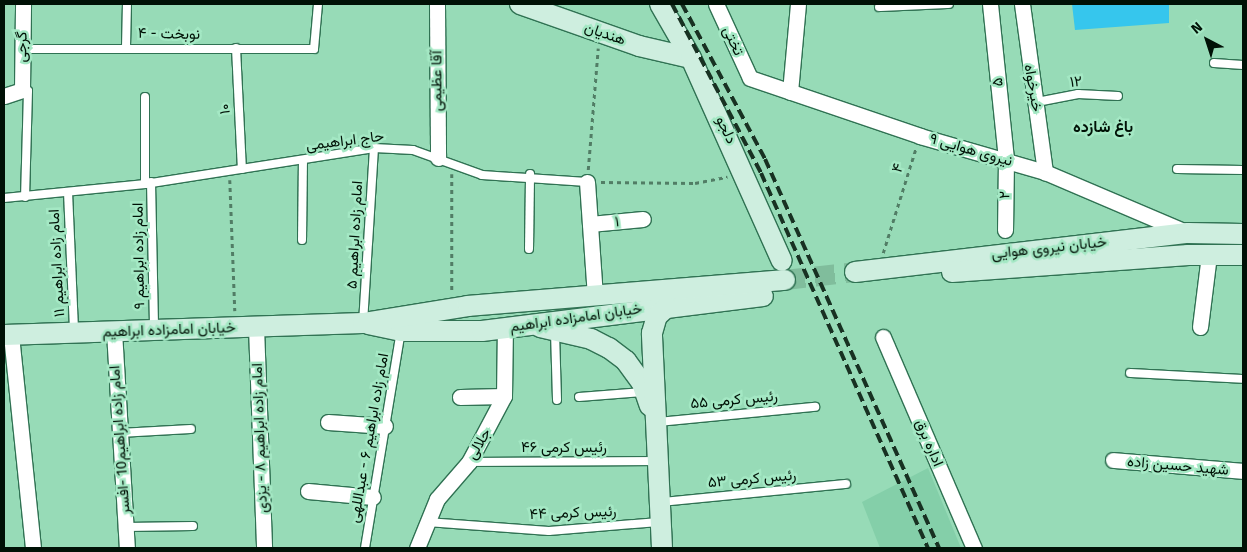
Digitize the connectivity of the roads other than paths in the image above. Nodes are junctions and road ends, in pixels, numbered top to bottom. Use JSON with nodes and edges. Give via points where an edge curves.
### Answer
{"nodes":[{"id":1,"x":23,"y":4,"type":"edge"},
{"id":2,"x":127,"y":4,"type":"edge"},
{"id":3,"x":318,"y":4,"type":"edge"},
{"id":4,"x":437,"y":4,"type":"edge"},
{"id":5,"x":520,"y":4,"type":"edge"},
{"id":6,"x":660,"y":4,"type":"edge"},
{"id":7,"x":716,"y":4,"type":"edge"},
{"id":8,"x":798,"y":4,"type":"edge"},
{"id":9,"x":949,"y":4,"type":"edge"},
{"id":10,"x":990,"y":4,"type":"edge"},
{"id":11,"x":1022,"y":4,"type":"edge"},
{"id":12,"x":879,"y":7,"type":"dead end"},
{"id":13,"x":126,"y":47,"type":"junction"},
{"id":14,"x":236,"y":48,"type":"junction"},
{"id":15,"x":22,"y":49,"type":"junction"},
{"id":16,"x":692,"y":58,"type":"junction"},
{"id":17,"x":1214,"y":63,"type":"dead end"},
{"id":18,"x":1243,"y":65,"type":"edge"},
{"id":19,"x":750,"y":78,"type":"joint"},
{"id":20,"x":22,"y":90,"type":"junction"},
{"id":21,"x":790,"y":92,"type":"junction"},
{"id":22,"x":4,"y":96,"type":"edge"},
{"id":23,"x":1118,"y":96,"type":"dead end"},
{"id":24,"x":144,"y":97,"type":"dead end"},
{"id":25,"x":1037,"y":102,"type":"junction"},
{"id":26,"x":374,"y":148,"type":"junction"},
{"id":27,"x":303,"y":160,"type":"junction"},
{"id":28,"x":1006,"y":160,"type":"junction"},
{"id":29,"x":445,"y":161,"type":"junction"},
{"id":30,"x":242,"y":169,"type":"junction"},
{"id":31,"x":1177,"y":169,"type":"dead end"},
{"id":32,"x":1243,"y":170,"type":"edge"},
{"id":33,"x":1045,"y":172,"type":"junction"},
{"id":34,"x":530,"y":174,"type":"junction"},
{"id":35,"x":587,"y":182,"type":"joint"},
{"id":36,"x":148,"y":183,"type":"junction"},
{"id":37,"x":68,"y":192,"type":"junction"},
{"id":38,"x":24,"y":197,"type":"junction"},
{"id":39,"x":4,"y":198,"type":"edge"},
{"id":40,"x":643,"y":219,"type":"dead end"},
{"id":41,"x":590,"y":224,"type":"junction"},
{"id":42,"x":1005,"y":230,"type":"dead end"},
{"id":43,"x":1188,"y":233,"type":"junction"},
{"id":44,"x":1243,"y":234,"type":"edge"},
{"id":45,"x":302,"y":240,"type":"dead end"},
{"id":46,"x":529,"y":249,"type":"dead end"},
{"id":47,"x":1209,"y":255,"type":"junction"},
{"id":48,"x":1243,"y":255,"type":"edge"},
{"id":49,"x":786,"y":278,"type":"junction"},
{"id":50,"x":595,"y":295,"type":"junction"},
{"id":51,"x":460,"y":307,"type":"junction"},
{"id":52,"x":667,"y":307,"type":"junction"},
{"id":53,"x":364,"y":324,"type":"junction"},
{"id":54,"x":514,"y":326,"type":"junction"},
{"id":55,"x":256,"y":327,"type":"junction"},
{"id":56,"x":1200,"y":327,"type":"dead end"},
{"id":57,"x":154,"y":330,"type":"junction"},
{"id":58,"x":554,"y":330,"type":"junction"},
{"id":59,"x":482,"y":331,"type":"junction"},
{"id":60,"x":114,"y":332,"type":"junction"},
{"id":61,"x":401,"y":332,"type":"junction"},
{"id":62,"x":74,"y":333,"type":"junction"},
{"id":63,"x":7,"y":335,"type":"edge"},
{"id":64,"x":883,"y":337,"type":"dead end"},
{"id":65,"x":1130,"y":373,"type":"dead end"},
{"id":66,"x":1243,"y":379,"type":"edge"},
{"id":67,"x":645,"y":392,"type":"junction"},
{"id":68,"x":504,"y":396,"type":"junction"},
{"id":69,"x":460,"y":397,"type":"dead end"},
{"id":70,"x":579,"y":397,"type":"dead end"},
{"id":71,"x":557,"y":400,"type":"dead end"},
{"id":72,"x":815,"y":406,"type":"dead end"},
{"id":73,"x":328,"y":422,"type":"dead end"},
{"id":74,"x":656,"y":422,"type":"junction"},
{"id":75,"x":385,"y":426,"type":"junction"},
{"id":76,"x":191,"y":429,"type":"dead end"},
{"id":77,"x":117,"y":433,"type":"junction"},
{"id":78,"x":1113,"y":460,"type":"dead end"},
{"id":79,"x":659,"y":461,"type":"junction"},
{"id":80,"x":469,"y":462,"type":"junction"},
{"id":81,"x":1243,"y":471,"type":"edge"},
{"id":82,"x":846,"y":484,"type":"dead end"},
{"id":83,"x":308,"y":491,"type":"dead end"},
{"id":84,"x":373,"y":497,"type":"junction"},
{"id":85,"x":660,"y":502,"type":"junction"},
{"id":86,"x":427,"y":522,"type":"junction"},
{"id":87,"x":661,"y":522,"type":"junction"},
{"id":88,"x":193,"y":526,"type":"dead end"},
{"id":89,"x":126,"y":527,"type":"junction"},
{"id":90,"x":33,"y":548,"type":"edge"},
{"id":91,"x":127,"y":548,"type":"edge"},
{"id":92,"x":264,"y":548,"type":"edge"},
{"id":93,"x":365,"y":548,"type":"edge"},
{"id":94,"x":417,"y":548,"type":"edge"},
{"id":95,"x":662,"y":548,"type":"edge"},
{"id":96,"x":974,"y":548,"type":"edge"}],
"edges":[{"from":1,"to":15,"type":"street","name":"گرجی"},
{"from":2,"to":13,"type":"lane"},
{"from":3,"to":14,"type":"lane","name":"۴ - نوبخت","via":[[314,49]]},
{"from":4,"to":29,"type":"street","name":"آقا عظیمی"},
{"from":5,"to":16,"type":"main road","name":"هندیان","via":[[599,32]]},
{"from":6,"to":16,"type":"main road","name":"دلجو"},
{"from":7,"to":19,"type":"street","name":"تختی"},
{"from":8,"to":21,"type":"street"},
{"from":9,"to":12,"type":"lane"},
{"from":10,"to":28,"type":"street","name":"۵"},
{"from":11,"to":25,"type":"street","name":"خیرخواه"},
{"from":13,"to":14,"type":"lane","name":"۴ - نوبخت"},
{"from":13,"to":15,"type":"lane","name":"۴ - نوبخت"},
{"from":14,"to":30,"type":"lane","name":"۱۰"},
{"from":15,"to":20,"type":"street","name":"گرجی"},
{"from":16,"to":49,"type":"main road","name":"دلجو","via":[[746,174]]},
{"from":17,"to":18,"type":"lane"},
{"from":19,"to":21,"type":"street","name":"نیروی هوایی ۹"},
{"from":20,"to":22,"type":"street"},
{"from":20,"to":38,"type":"lane","via":[[28,91]]},
{"from":21,"to":28,"type":"street","name":"نیروی هوایی ۹","via":[[920,136]]},
{"from":23,"to":25,"type":"lane","name":"۱۲","via":[[1078,94]]},
{"from":24,"to":36,"type":"lane","name":"امام زاده ابراهيم ۹"},
{"from":25,"to":33,"type":"street","name":"خیرخواه"},
{"from":26,"to":27,"type":"lane","name":"حاج ابراهیمی"},
{"from":26,"to":29,"type":"lane","name":"حاج ابراهیمی","via":[[412,150]]},
{"from":26,"to":53,"type":"lane","name":"امام زاده ابراهیم ۵"},
{"from":27,"to":30,"type":"lane","name":"حاج ابراهیمی"},
{"from":27,"to":45,"type":"lane"},
{"from":28,"to":33,"type":"street","name":"نیروی هوایی ۹"},
{"from":28,"to":42,"type":"street","name":"۲"},
{"from":29,"to":34,"type":"lane","name":"حاج ابراهیمی","via":[[482,175]]},
{"from":30,"to":36,"type":"lane","name":"حاج ابراهیمی"},
{"from":31,"to":32,"type":"lane"},
{"from":33,"to":43,"type":"street","name":"نیروی هوایی ۹"},
{"from":34,"to":35,"type":"lane","name":"حاج ابراهیمی"},
{"from":34,"to":46,"type":"lane"},
{"from":35,"to":41,"type":"street"},
{"from":36,"to":37,"type":"lane","name":"حاج ابراهیمی"},
{"from":36,"to":57,"type":"lane","name":"امام زاده ابراهيم ۹"},
{"from":37,"to":38,"type":"lane","name":"حاج ابراهیمی"},
{"from":37,"to":62,"type":"lane","name":"امام زاده ابراهیم ۱۱"},
{"from":38,"to":39,"type":"lane","name":"حاج ابراهیمی"},
{"from":40,"to":41,"type":"street","name":"۱"},
{"from":41,"to":50,"type":"street"},
{"from":43,"to":44,"type":"main road","name":"خیابان نیروی هوایی"},
{"from":43,"to":47,"type":"main road","name":"خیابان نیروی هوایی","via":[[878,268],[857,278]]},
{"from":47,"to":48,"type":"main road","name":"خیابان نیروی هوایی"},
{"from":47,"to":56,"type":"street"},
{"from":49,"to":50,"type":"main road","name":"خیابان امامزاده ابراهیم"},
{"from":49,"to":52,"type":"main road","name":"خیابان امامزاده ابراهیم"},
{"from":50,"to":51,"type":"main road","name":"خیابان امامزاده ابراهیم"},
{"from":51,"to":53,"type":"main road","name":"خیابان امامزاده ابراهیم"},
{"from":51,"to":59,"type":"main road","via":[[463,323]]},
{"from":52,"to":54,"type":"main road","name":"خیابان امامزاده ابراهیم"},
{"from":52,"to":74,"type":"main road","via":[[657,316],[652,333]]},
{"from":53,"to":55,"type":"main road","name":"خیابان امامزاده ابراهیم"},
{"from":53,"to":61,"type":"main road","name":"خیابان امامزاده ابراهیم"},
{"from":54,"to":58,"type":"main road"},
{"from":54,"to":59,"type":"main road","name":"خیابان امامزاده ابراهیم"},
{"from":54,"to":68,"type":"street","name":"جلالی"},
{"from":55,"to":57,"type":"main road","name":"خیابان امامزاده ابراهیم"},
{"from":55,"to":92,"type":"street","name":"امام زاده ابراهیم ۸ - یزدی"},
{"from":57,"to":60,"type":"main road","name":"خیابان امامزاده ابراهیم"},
{"from":58,"to":67,"type":"main road","via":[[609,348],[626,360]]},
{"from":58,"to":71,"type":"lane"},
{"from":59,"to":61,"type":"main road","name":"خیابان امامزاده ابراهیم"},
{"from":60,"to":62,"type":"main road","name":"خیابان امامزاده ابراهیم"},
{"from":60,"to":77,"type":"street","name":"امام زاده ابراهیم10 -افسر"},
{"from":61,"to":75,"type":"lane","name":"امام زاده ابراهیم ۶ - عبداللهی"},
{"from":62,"to":63,"type":"main road","name":"خیابان امامزاده ابراهیم"},
{"from":63,"to":90,"type":"street"},
{"from":64,"to":96,"type":"street","name":"اداره برق"},
{"from":65,"to":66,"type":"lane"},
{"from":67,"to":70,"type":"lane"},
{"from":67,"to":74,"type":"main road"},
{"from":68,"to":69,"type":"street"},
{"from":68,"to":80,"type":"street","name":"جلالی"},
{"from":72,"to":74,"type":"lane","name":"رئیس کرمی ۵۵"},
{"from":73,"to":75,"type":"street"},
{"from":74,"to":79,"type":"main road"},
{"from":75,"to":84,"type":"lane","name":"امام زاده ابراهیم ۶ - عبداللهی"},
{"from":76,"to":77,"type":"lane"},
{"from":77,"to":89,"type":"street","name":"امام زاده ابراهیم10 -افسر"},
{"from":78,"to":81,"type":"street","name":"شهید حسین زاده"},
{"from":79,"to":80,"type":"lane","name":"رئیس کرمی ۴۶"},
{"from":79,"to":85,"type":"main road"},
{"from":80,"to":86,"type":"street","name":"جلالی","via":[[437,499]]},
{"from":82,"to":85,"type":"lane","name":"رئیس کرمی ۵۳"},
{"from":83,"to":84,"type":"street"},
{"from":84,"to":93,"type":"lane","name":"امام زاده ابراهیم ۶ - عبداللهی"},
{"from":85,"to":87,"type":"main road"},
{"from":86,"to":87,"type":"lane","name":"رئیس کرمی ۴۴","via":[[549,531]]},
{"from":86,"to":94,"type":"street","name":"جلالی"},
{"from":87,"to":95,"type":"main road"},
{"from":88,"to":89,"type":"lane"},
{"from":89,"to":91,"type":"street","name":"امام زاده ابراهیم10 -افسر"}]}
